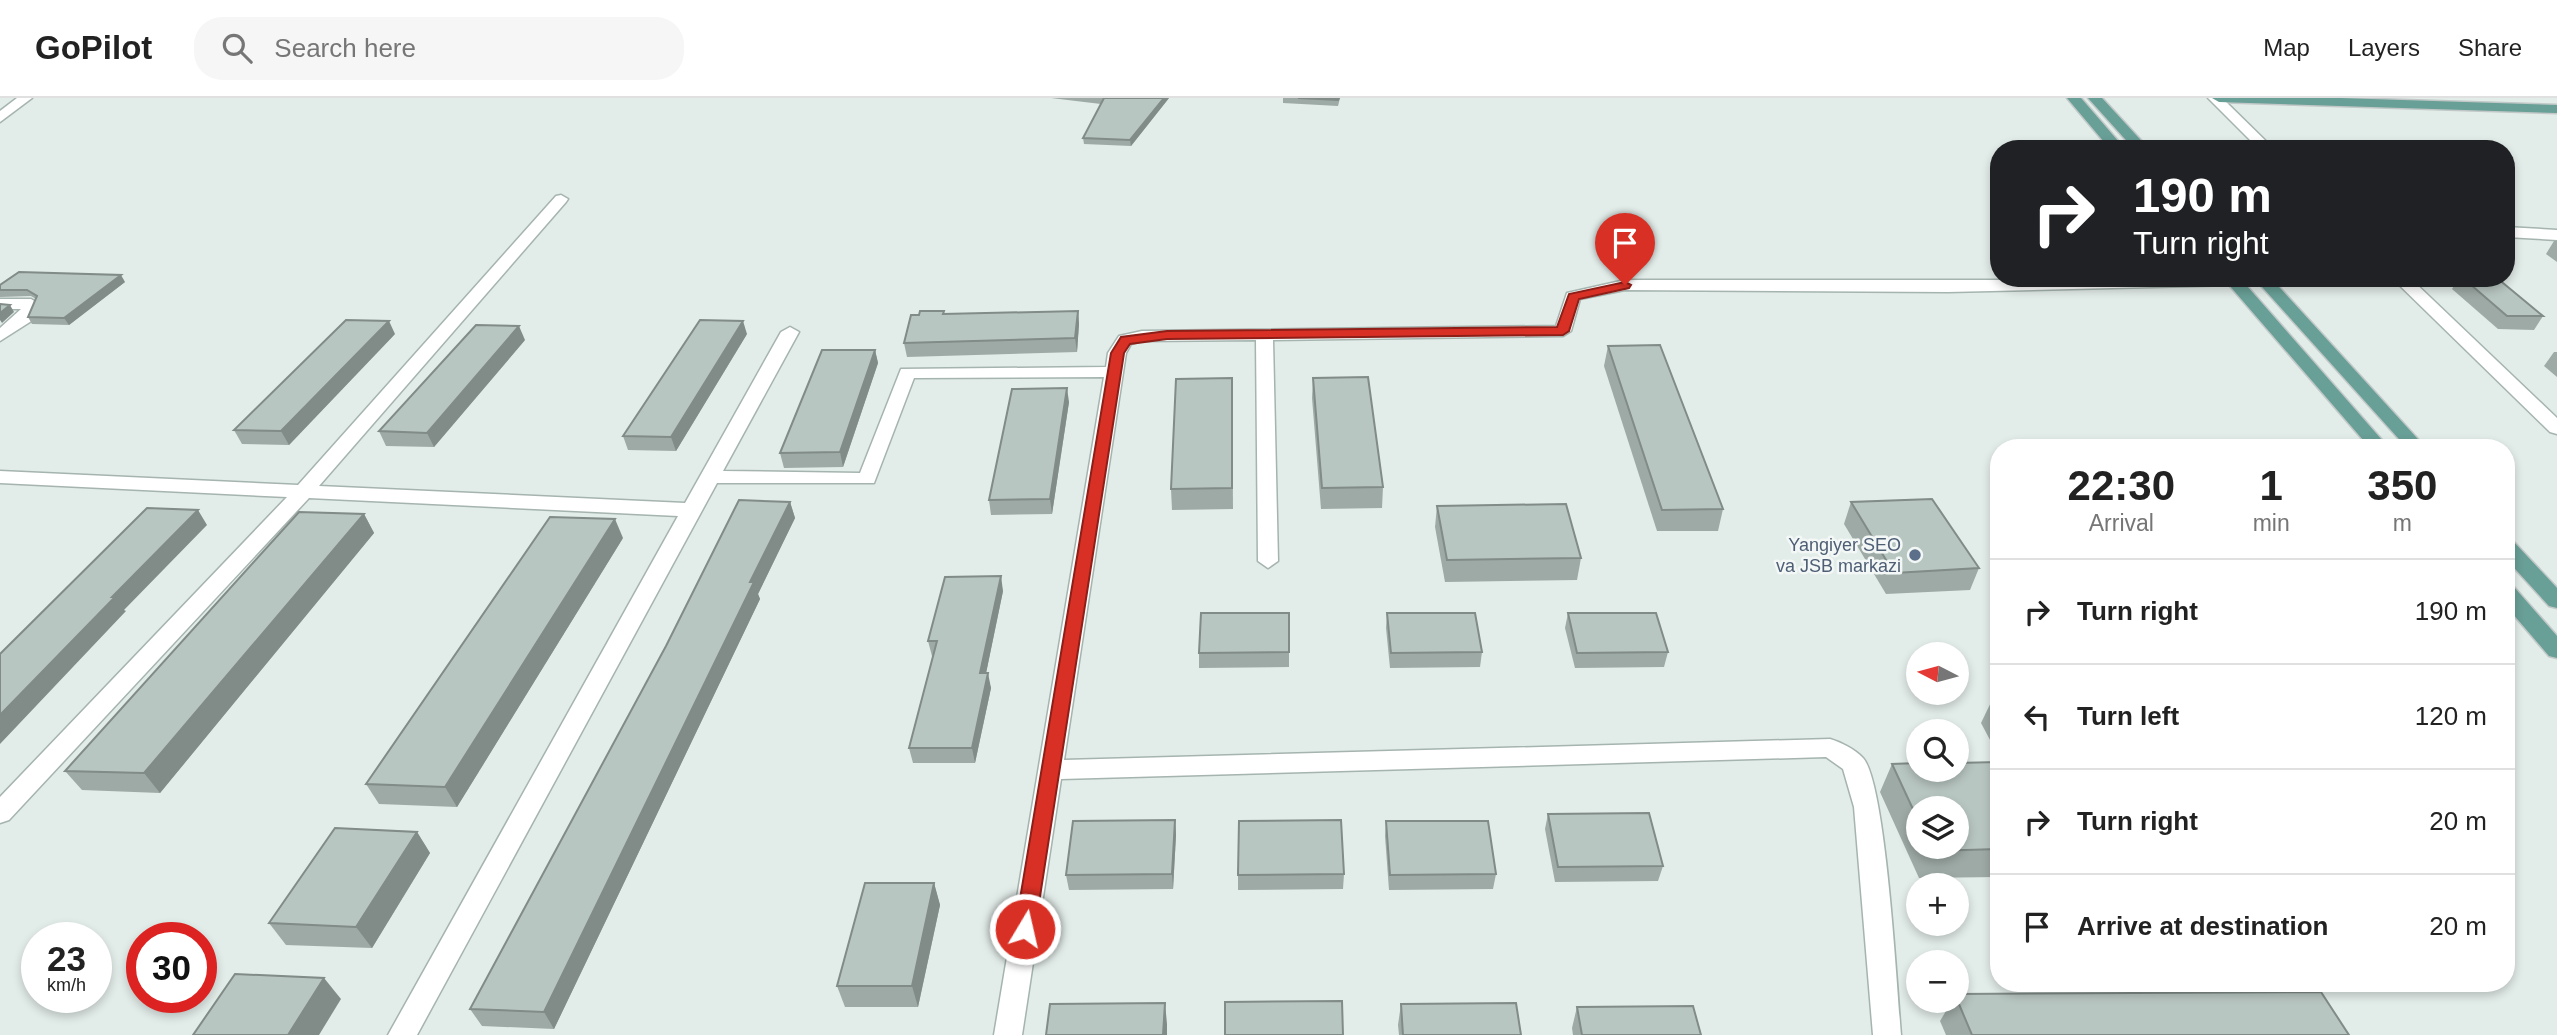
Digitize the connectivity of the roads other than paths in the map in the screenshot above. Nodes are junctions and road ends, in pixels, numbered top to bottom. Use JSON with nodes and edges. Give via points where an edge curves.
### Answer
{"nodes":[{"id":1,"x":25,"y":98,"type":"edge"},
{"id":2,"x":2074,"y":98,"type":"edge"},
{"id":3,"x":2095,"y":98,"type":"edge"},
{"id":4,"x":2217,"y":98,"type":"edge"},
{"id":5,"x":2557,"y":109,"type":"edge"},
{"id":6,"x":0,"y":118,"type":"edge"},
{"id":7,"x":2111,"y":140,"type":"edge"},
{"id":8,"x":2134,"y":140,"type":"edge"},
{"id":9,"x":2258,"y":140,"type":"edge"},
{"id":10,"x":561,"y":199,"type":"dead end"},
{"id":11,"x":2515,"y":233,"type":"edge"},
{"id":12,"x":2557,"y":235,"type":"edge"},
{"id":13,"x":1990,"y":286,"type":"edge"},
{"id":14,"x":2239,"y":287,"type":"edge"},
{"id":15,"x":2270,"y":287,"type":"edge"},
{"id":16,"x":2409,"y":287,"type":"edge"},
{"id":17,"x":0,"y":304,"type":"edge"},
{"id":18,"x":790,"y":332,"type":"dead end"},
{"id":19,"x":1264,"y":334,"type":"junction"},
{"id":20,"x":0,"y":336,"type":"edge"},
{"id":21,"x":1114,"y":372,"type":"junction"},
{"id":22,"x":2557,"y":428,"type":"edge"},
{"id":23,"x":2372,"y":439,"type":"edge"},
{"id":24,"x":2409,"y":439,"type":"edge"},
{"id":25,"x":0,"y":477,"type":"edge"},
{"id":26,"x":710,"y":477,"type":"junction"},
{"id":27,"x":303,"y":492,"type":"junction"},
{"id":28,"x":692,"y":510,"type":"junction"},
{"id":29,"x":2515,"y":556,"type":"edge"},
{"id":30,"x":1268,"y":561,"type":"dead end"},
{"id":31,"x":2557,"y":601,"type":"edge"},
{"id":32,"x":2515,"y":602,"type":"edge"},
{"id":33,"x":2557,"y":650,"type":"edge"},
{"id":34,"x":1050,"y":770,"type":"junction"},
{"id":35,"x":0,"y":813,"type":"edge"},
{"id":36,"x":402,"y":1035,"type":"edge"},
{"id":37,"x":1008,"y":1035,"type":"edge"},
{"id":38,"x":1887,"y":1035,"type":"edge"}],
"edges":[{"from":1,"to":6,"type":"street"},
{"from":2,"to":7,"type":"main road"},
{"from":3,"to":8,"type":"main road"},
{"from":4,"to":5,"type":"main road"},
{"from":4,"to":9,"type":"street"},
{"from":10,"to":27,"type":"street"},
{"from":11,"to":12,"type":"street"},
{"from":13,"to":19,"type":"street","via":[[1625,285],[1573,296],[1563,331]]},
{"from":14,"to":23,"type":"main road"},
{"from":15,"to":24,"type":"main road"},
{"from":16,"to":22,"type":"street"},
{"from":17,"to":20,"type":"street","via":[[31,304],[27,316]]},
{"from":18,"to":26,"type":"street"},
{"from":19,"to":21,"type":"street","via":[[1125,340]]},
{"from":19,"to":30,"type":"street"},
{"from":21,"to":26,"type":"street","via":[[907,373],[867,480]]},
{"from":21,"to":34,"type":"street"},
{"from":25,"to":27,"type":"street"},
{"from":26,"to":28,"type":"street"},
{"from":27,"to":28,"type":"street"},
{"from":27,"to":35,"type":"street"},
{"from":28,"to":36,"type":"street"},
{"from":29,"to":31,"type":"main road"},
{"from":32,"to":33,"type":"main road"},
{"from":34,"to":37,"type":"street"},
{"from":34,"to":38,"type":"street","via":[[1830,748],[1854,764],[1867,807]]}]}
